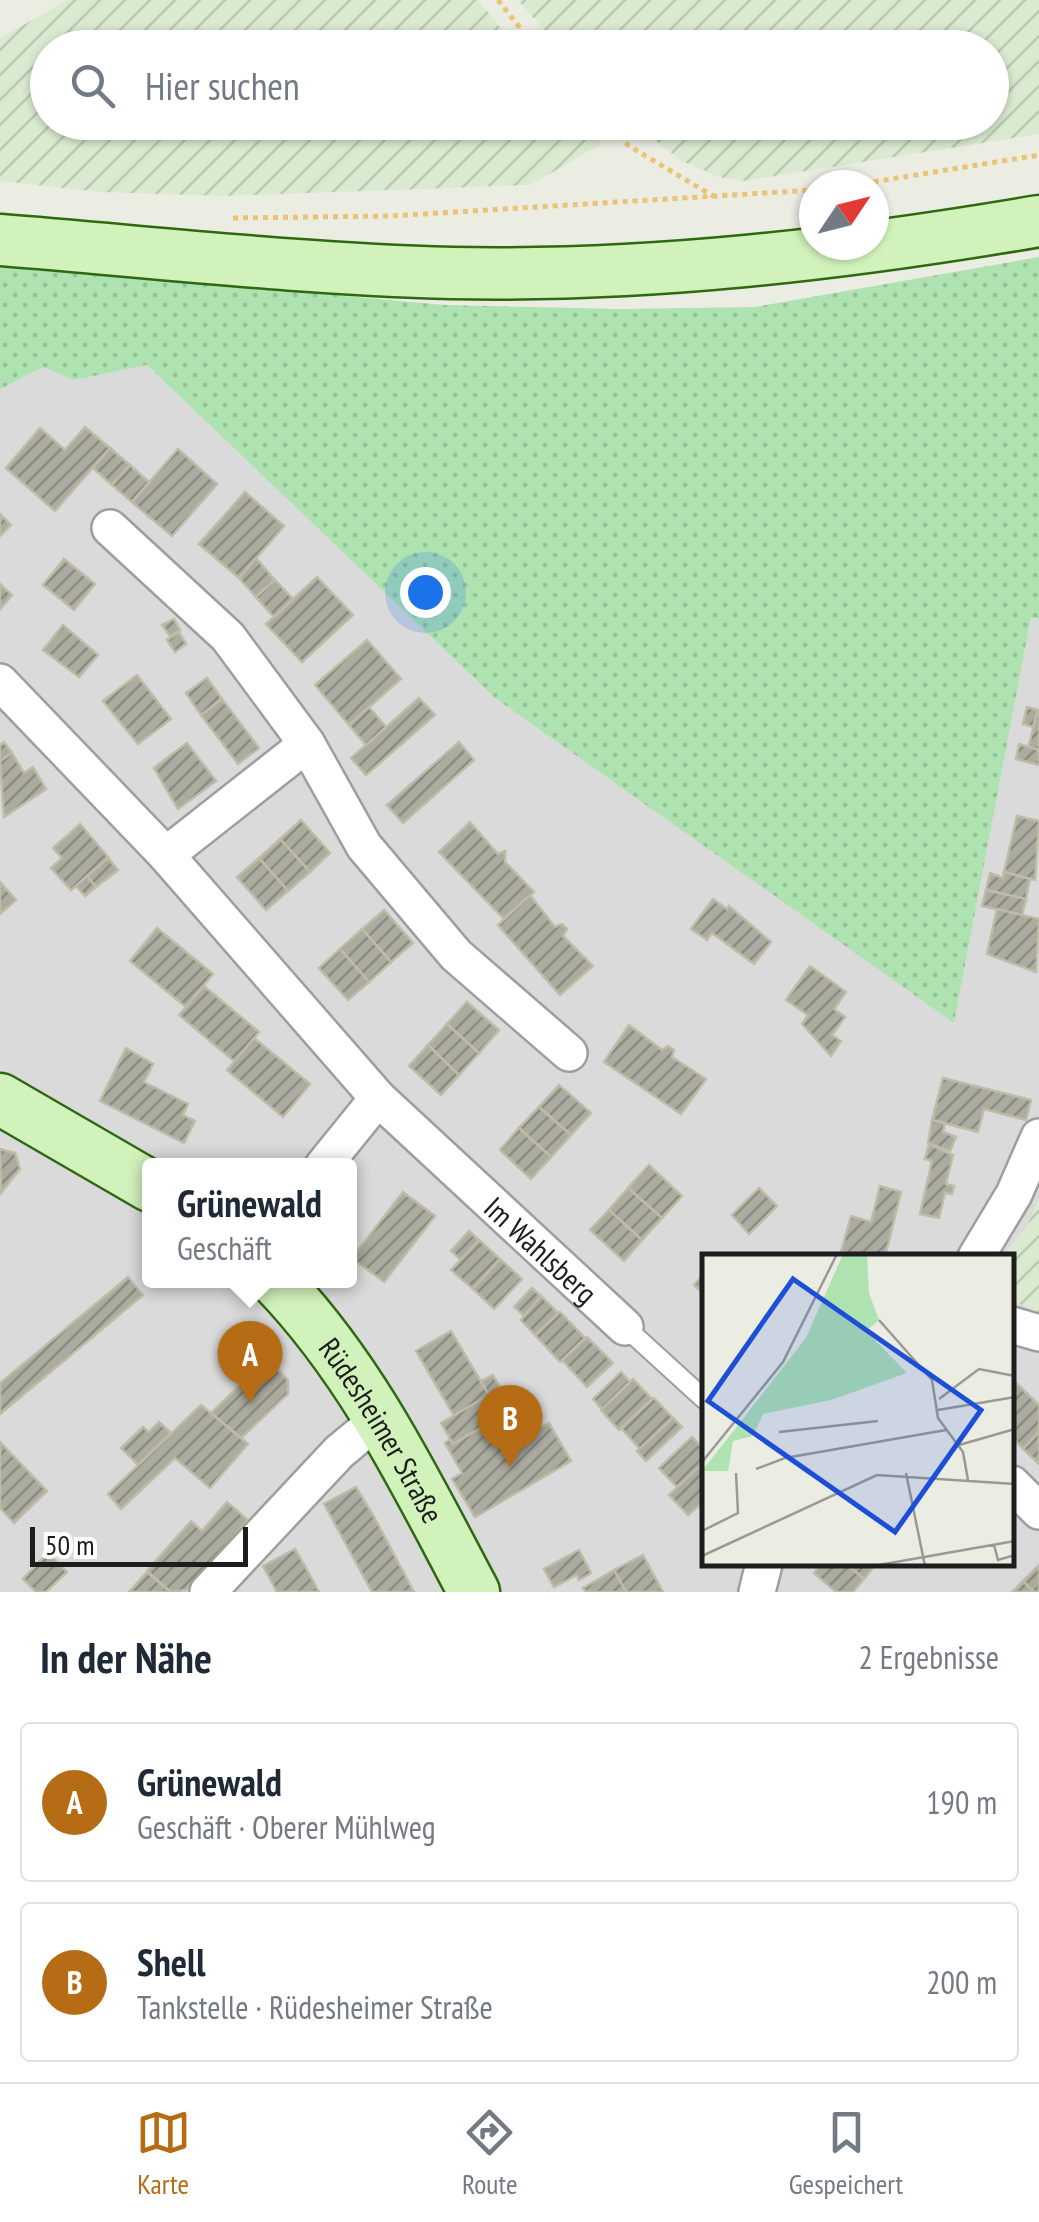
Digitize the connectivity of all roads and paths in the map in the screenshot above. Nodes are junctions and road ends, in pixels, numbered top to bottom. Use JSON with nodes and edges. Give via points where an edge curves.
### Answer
{"nodes":[{"id":1,"x":498,"y":0,"type":"edge"},
{"id":2,"x":522,"y":30,"type":"edge"},
{"id":3,"x":624,"y":140,"type":"edge"},
{"id":4,"x":1039,"y":155,"type":"edge"},
{"id":5,"x":889,"y":179,"type":"edge"},
{"id":6,"x":799,"y":191,"type":"edge"},
{"id":7,"x":714,"y":197,"type":"junction"},
{"id":8,"x":224,"y":218,"type":"dead end"},
{"id":9,"x":1039,"y":222,"type":"edge"},
{"id":10,"x":0,"y":240,"type":"edge"},
{"id":11,"x":110,"y":528,"type":"dead end"},
{"id":12,"x":0,"y":682,"type":"edge"},
{"id":13,"x":307,"y":744,"type":"junction"},
{"id":14,"x":166,"y":854,"type":"junction"},
{"id":15,"x":569,"y":1053,"type":"dead end"},
{"id":16,"x":378,"y":1098,"type":"junction"},
{"id":17,"x":0,"y":1099,"type":"edge"},
{"id":18,"x":1039,"y":1137,"type":"edge"},
{"id":19,"x":329,"y":1158,"type":"edge"},
{"id":20,"x":142,"y":1181,"type":"edge"},
{"id":21,"x":978,"y":1254,"type":"edge"},
{"id":22,"x":281,"y":1288,"type":"edge"},
{"id":23,"x":1014,"y":1326,"type":"edge"},
{"id":24,"x":625,"y":1328,"type":"joint"},
{"id":25,"x":1039,"y":1334,"type":"edge"},
{"id":26,"x":702,"y":1396,"type":"edge"},
{"id":27,"x":380,"y":1418,"type":"junction"},
{"id":28,"x":1014,"y":1486,"type":"edge"},
{"id":29,"x":1039,"y":1511,"type":"edge"},
{"id":30,"x":763,"y":1567,"type":"edge"},
{"id":31,"x":208,"y":1592,"type":"edge"},
{"id":32,"x":474,"y":1592,"type":"edge"},
{"id":33,"x":757,"y":1592,"type":"edge"}],
"edges":[{"from":1,"to":2,"type":"path"},
{"from":3,"to":7,"type":"path"},
{"from":4,"to":5,"type":"path"},
{"from":6,"to":7,"type":"path"},
{"from":7,"to":8,"type":"path","via":[[390,216]]},
{"from":9,"to":10,"type":"main road","via":[[887,247],[700,266],[527,272],[318,267]]},
{"from":11,"to":13,"type":"street","via":[[228,637]]},
{"from":12,"to":14,"type":"street","name":"Im Wahlsberg"},
{"from":13,"to":14,"type":"street"},
{"from":13,"to":15,"type":"street","via":[[364,846],[456,955]]},
{"from":14,"to":16,"type":"street","name":"Im Wahlsberg"},
{"from":16,"to":19,"type":"street"},
{"from":16,"to":24,"type":"street","name":"Im Wahlsberg"},
{"from":17,"to":20,"type":"main road"},
{"from":18,"to":21,"type":"street"},
{"from":22,"to":27,"type":"main road","name":"Rüdesheimer Straße"},
{"from":23,"to":25,"type":"street"},
{"from":24,"to":26,"type":"lane","name":"Im Wahlsberg"},
{"from":27,"to":31,"type":"street","via":[[339,1452]]},
{"from":27,"to":32,"type":"main road","name":"Rüdesheimer Straße"},
{"from":28,"to":29,"type":"street"},
{"from":30,"to":33,"type":"street"}]}
